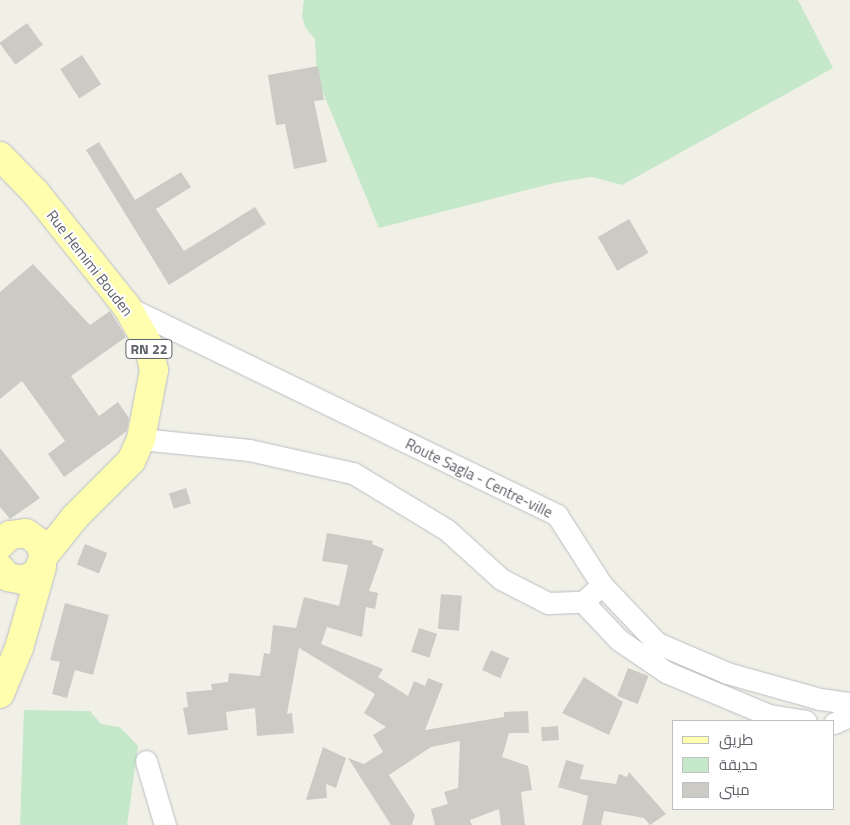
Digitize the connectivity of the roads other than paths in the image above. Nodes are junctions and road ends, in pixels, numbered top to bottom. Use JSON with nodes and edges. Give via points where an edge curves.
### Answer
{"nodes":[{"id":1,"x":0,"y":156,"type":"edge"},
{"id":2,"x":127,"y":307,"type":"junction"},
{"id":3,"x":141,"y":439,"type":"junction"},
{"id":4,"x":0,"y":545,"type":"edge"},
{"id":5,"x":43,"y":561,"type":"junction"},
{"id":6,"x":0,"y":568,"type":"edge"},
{"id":7,"x":602,"y":585,"type":"junction"},
{"id":8,"x":583,"y":602,"type":"junction"},
{"id":9,"x":0,"y":694,"type":"edge"},
{"id":10,"x":850,"y":703,"type":"edge"},
{"id":11,"x":850,"y":716,"type":"edge"},
{"id":12,"x":800,"y":720,"type":"edge"},
{"id":13,"x":835,"y":723,"type":"edge"},
{"id":14,"x":146,"y":760,"type":"dead end"},
{"id":15,"x":165,"y":825,"type":"edge"}],
"edges":[{"from":1,"to":2,"type":"main road","name":"Rue Hemimi Bouden","number":"RN 22","via":[[36,193]]},
{"from":2,"to":3,"type":"main road","name":"Rue Hemimi Bouden","number":"RN 22","via":[[148,344],[154,370]]},
{"from":2,"to":7,"type":"street","name":"Route Sagla - Centre-ville","via":[[557,515]]},
{"from":3,"to":5,"type":"main road","name":"Rue Hemimi Bouden","number":"RN 22","via":[[131,461],[75,516]]},
{"from":3,"to":8,"type":"street","via":[[248,450],[352,473],[447,530],[501,578],[548,603]]},
{"from":4,"to":5,"type":"main road","via":[[10,535],[26,533],[39,542]]},
{"from":5,"to":6,"type":"main road","via":[[23,580],[8,576]]},
{"from":5,"to":9,"type":"main road","name":"Rue Hemimi Bouden","number":"RN 22","via":[[20,648]]},
{"from":7,"to":8,"type":"street"},
{"from":7,"to":10,"type":"street","name":"Route Sagla - Centre-ville","via":[[657,643],[727,673],[820,699]]},
{"from":8,"to":12,"type":"street","via":[[619,640],[666,672],[769,715]]},
{"from":11,"to":13,"type":"street"},
{"from":14,"to":15,"type":"street"}]}
